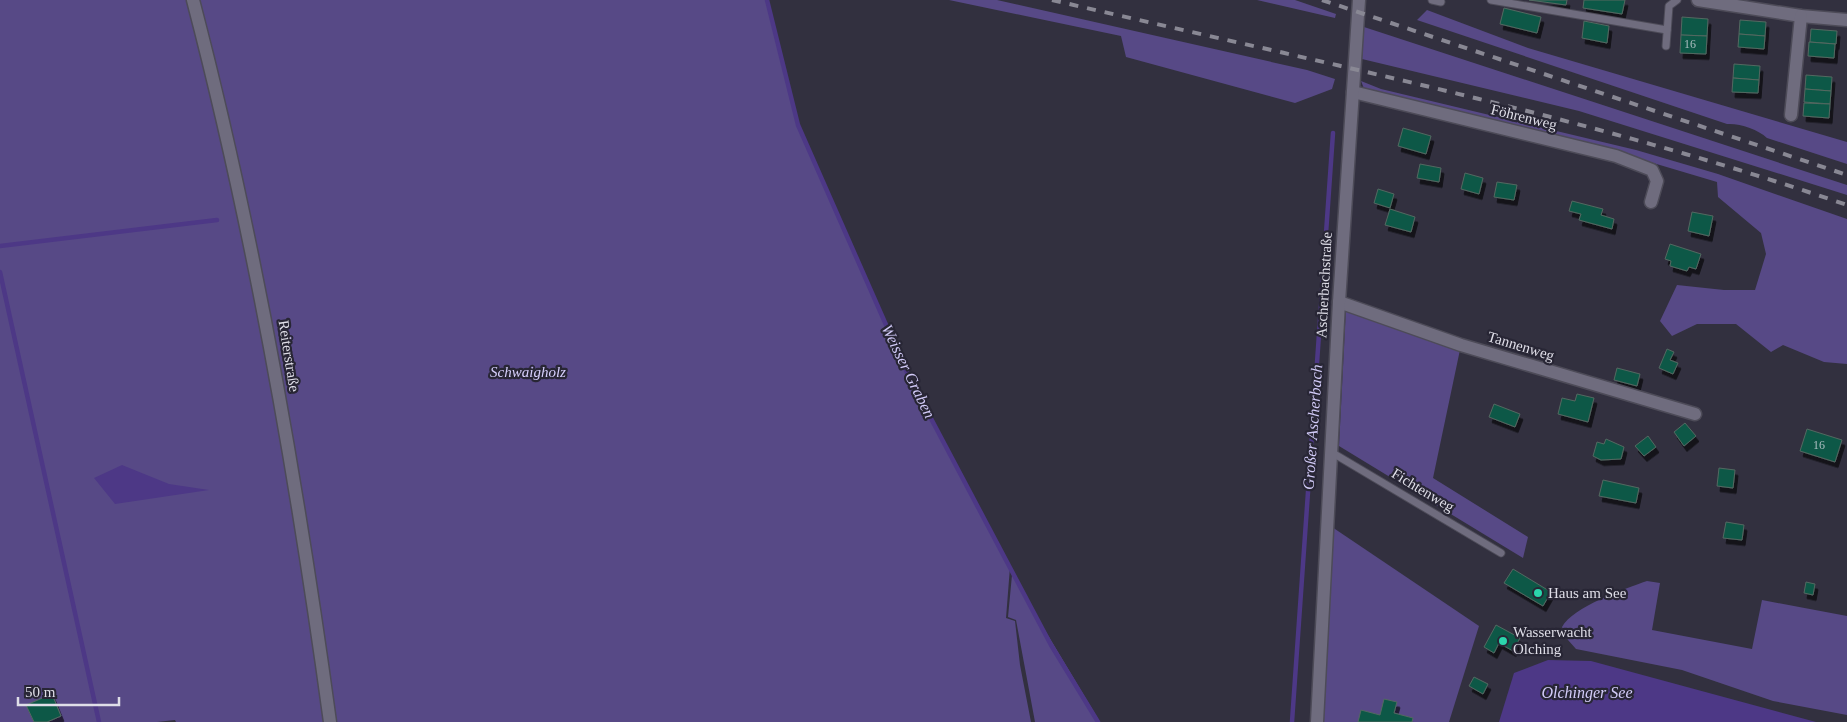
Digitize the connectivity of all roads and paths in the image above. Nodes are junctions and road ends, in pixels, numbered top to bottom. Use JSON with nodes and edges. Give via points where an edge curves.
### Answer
{"nodes":[{"id":1,"x":193,"y":0,"type":"edge"},
{"id":2,"x":1359,"y":0,"type":"edge"},
{"id":3,"x":1432,"y":0,"type":"edge"},
{"id":4,"x":1491,"y":0,"type":"edge"},
{"id":5,"x":1677,"y":0,"type":"edge"},
{"id":6,"x":1698,"y":0,"type":"edge"},
{"id":7,"x":1440,"y":2,"type":"dead end"},
{"id":8,"x":1801,"y":16,"type":"junction"},
{"id":9,"x":1847,"y":20,"type":"edge"},
{"id":10,"x":1667,"y":30,"type":"junction"},
{"id":11,"x":1666,"y":46,"type":"dead end"},
{"id":12,"x":1353,"y":92,"type":"junction"},
{"id":13,"x":1791,"y":115,"type":"dead end"},
{"id":14,"x":1651,"y":202,"type":"dead end"},
{"id":15,"x":1339,"y":302,"type":"junction"},
{"id":16,"x":1695,"y":414,"type":"dead end"},
{"id":17,"x":1331,"y":451,"type":"junction"},
{"id":18,"x":1502,"y":553,"type":"dead end"},
{"id":19,"x":330,"y":722,"type":"edge"},
{"id":20,"x":1317,"y":722,"type":"edge"}],
"edges":[{"from":1,"to":19,"type":"street","name":"Reiterstraße","via":[[222,111],[266,320]]},
{"from":2,"to":12,"type":"street","name":"Ascherbachstraße"},
{"from":3,"to":7,"type":"lane"},
{"from":4,"to":10,"type":"lane"},
{"from":5,"to":10,"type":"lane","via":[[1669,6]]},
{"from":6,"to":8,"type":"street"},
{"from":8,"to":9,"type":"street"},
{"from":8,"to":13,"type":"street"},
{"from":10,"to":11,"type":"lane"},
{"from":12,"to":14,"type":"street","name":"Föhrenweg","via":[[1616,156],[1652,170],[1657,181]]},
{"from":12,"to":15,"type":"street","name":"Ascherbachstraße"},
{"from":15,"to":16,"type":"street","name":"Tannenweg","via":[[1461,345]]},
{"from":15,"to":17,"type":"street","name":"Ascherbachstraße"},
{"from":17,"to":18,"type":"lane","name":"Fichtenweg"},
{"from":17,"to":20,"type":"street","name":"Ascherbachstraße"}]}
